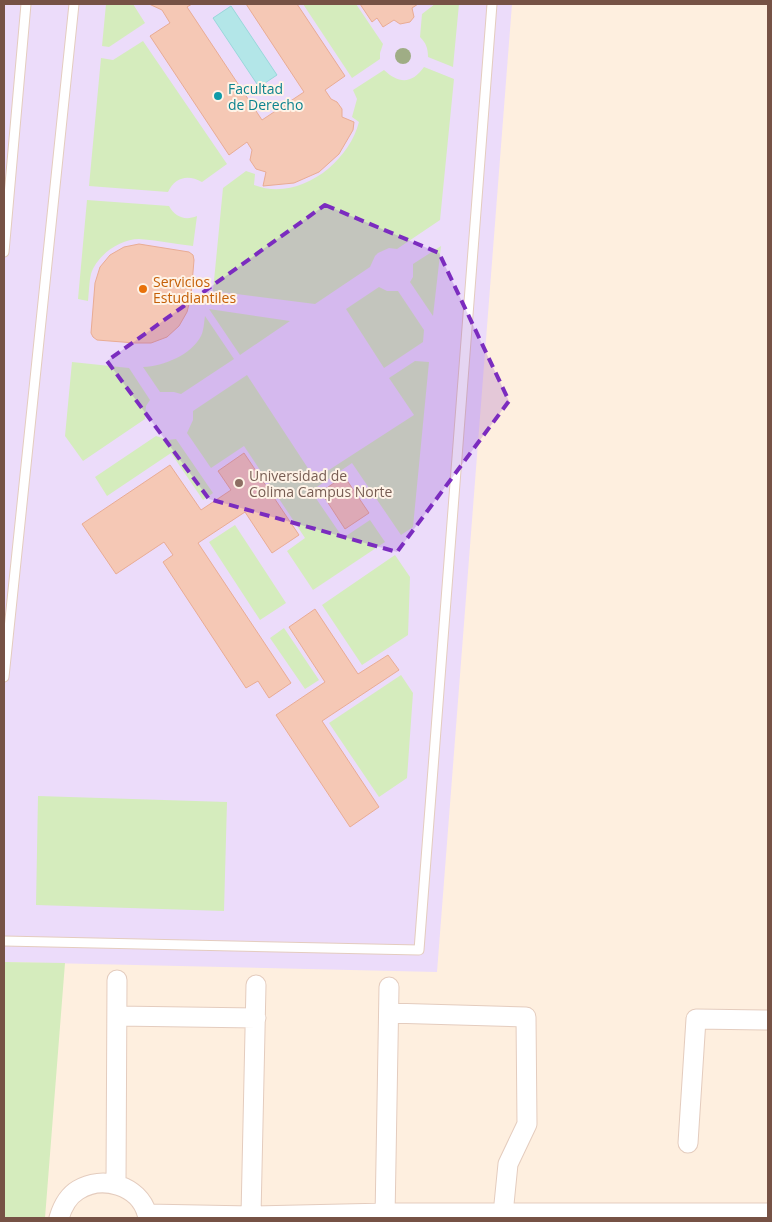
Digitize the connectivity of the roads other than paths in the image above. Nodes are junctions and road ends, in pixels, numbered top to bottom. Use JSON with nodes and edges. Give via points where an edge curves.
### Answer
{"nodes":[{"id":1,"x":26,"y":4,"type":"edge"},
{"id":2,"x":74,"y":4,"type":"edge"},
{"id":3,"x":492,"y":4,"type":"edge"},
{"id":4,"x":4,"y":252,"type":"edge"},
{"id":5,"x":4,"y":677,"type":"edge"},
{"id":6,"x":4,"y":941,"type":"edge"},
{"id":7,"x":117,"y":980,"type":"dead end"},
{"id":8,"x":256,"y":985,"type":"dead end"},
{"id":9,"x":389,"y":987,"type":"dead end"},
{"id":10,"x":389,"y":1013,"type":"junction"},
{"id":11,"x":117,"y":1016,"type":"junction"},
{"id":12,"x":256,"y":1018,"type":"junction"},
{"id":13,"x":768,"y":1020,"type":"edge"},
{"id":14,"x":688,"y":1143,"type":"dead end"},
{"id":15,"x":116,"y":1184,"type":"junction"},
{"id":16,"x":768,"y":1213,"type":"edge"},
{"id":17,"x":503,"y":1214,"type":"junction"},
{"id":18,"x":386,"y":1215,"type":"edge"},
{"id":19,"x":687,"y":1215,"type":"edge"},
{"id":20,"x":148,"y":1216,"type":"edge"},
{"id":21,"x":251,"y":1216,"type":"junction"},
{"id":22,"x":59,"y":1218,"type":"edge"}],
"edges":[{"from":1,"to":4,"type":"lane"},
{"from":2,"to":5,"type":"lane"},
{"from":3,"to":6,"type":"lane","via":[[420,950]]},
{"from":7,"to":11,"type":"street"},
{"from":8,"to":12,"type":"street"},
{"from":9,"to":10,"type":"street"},
{"from":10,"to":17,"type":"street","via":[[526,1017],[527,1124],[508,1164]]},
{"from":10,"to":18,"type":"street"},
{"from":11,"to":12,"type":"street"},
{"from":11,"to":15,"type":"street"},
{"from":12,"to":21,"type":"street"},
{"from":13,"to":14,"type":"street","via":[[696,1019]]},
{"from":15,"to":20,"type":"street","via":[[136,1195]]},
{"from":15,"to":22,"type":"street","via":[[91,1184],[77,1191],[66,1202]]},
{"from":16,"to":19,"type":"street"},
{"from":17,"to":18,"type":"street"},
{"from":17,"to":19,"type":"street"},
{"from":18,"to":21,"type":"street"},
{"from":20,"to":21,"type":"street"}]}
